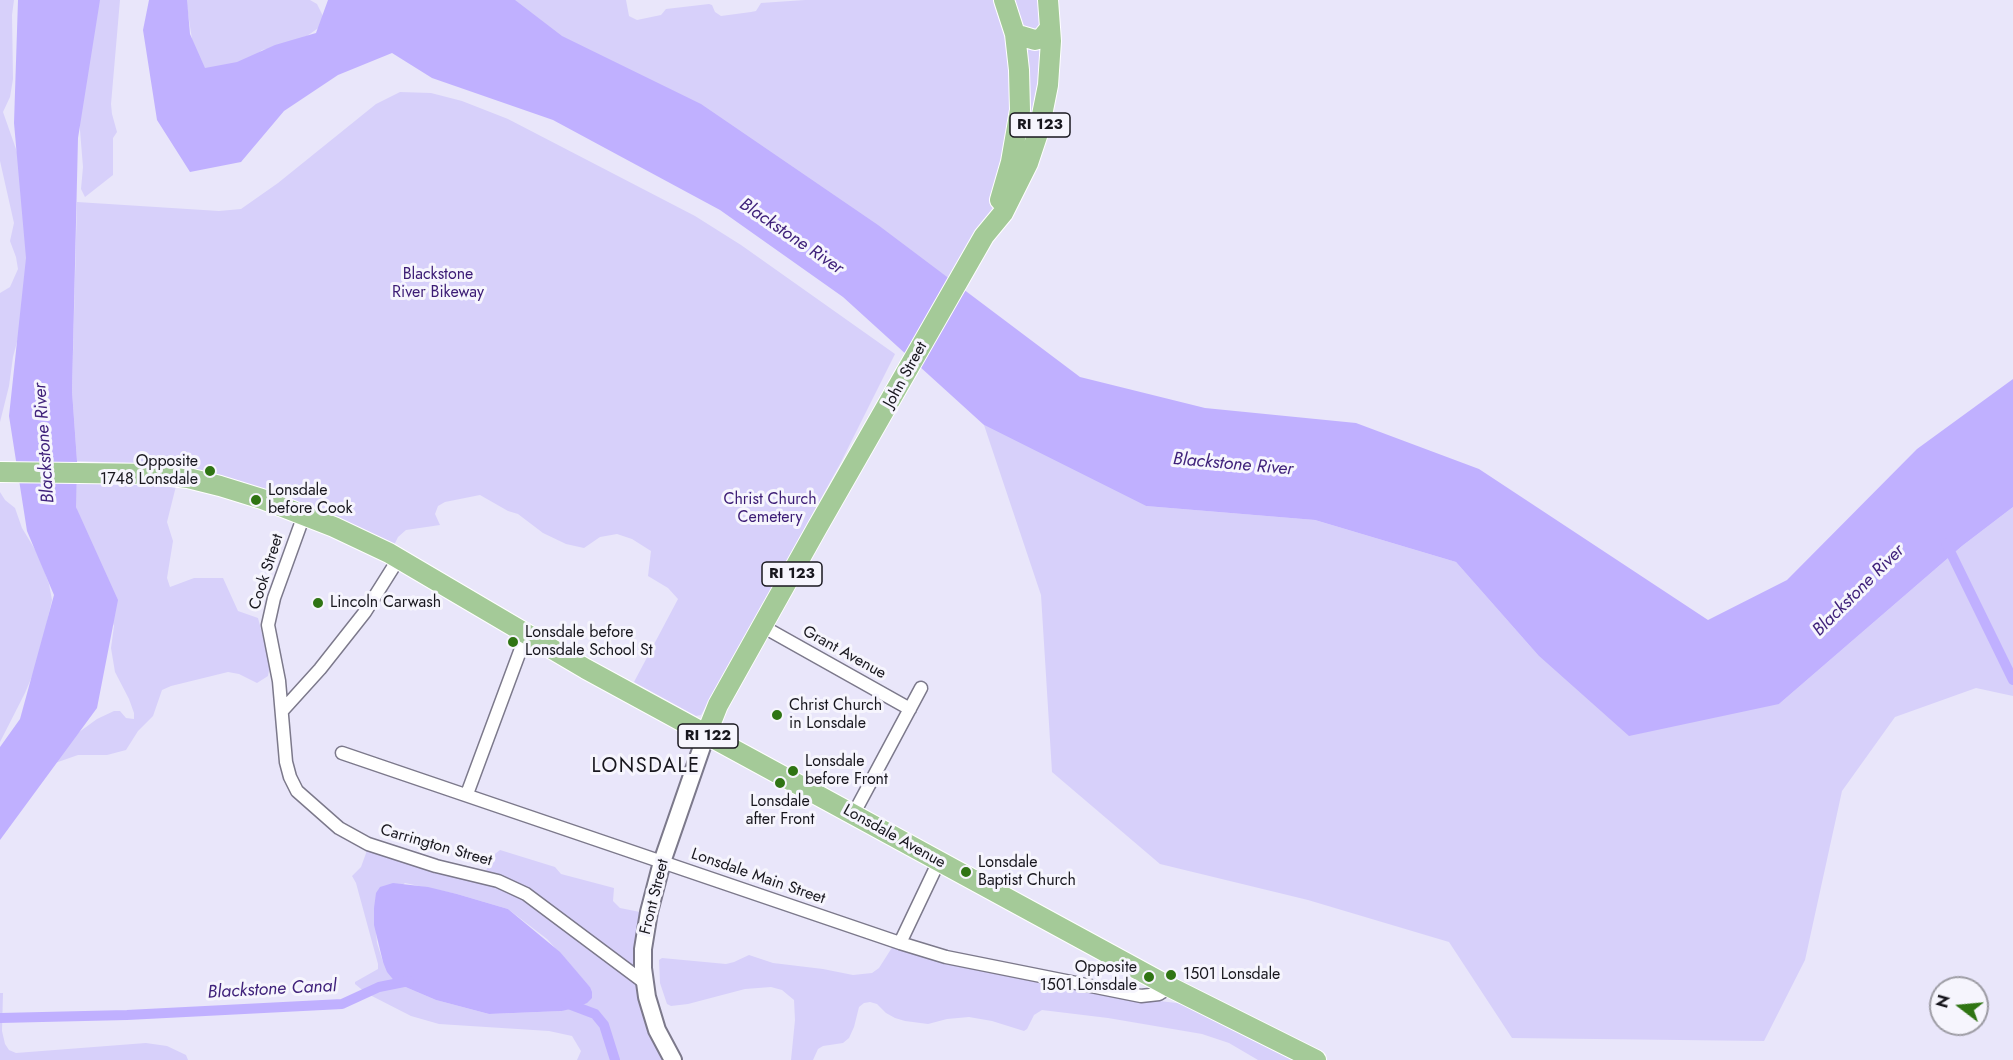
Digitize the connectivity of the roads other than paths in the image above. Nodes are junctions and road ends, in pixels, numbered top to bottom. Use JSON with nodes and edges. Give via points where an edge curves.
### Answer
{"nodes":[{"id":1,"x":1004,"y":0,"type":"edge"},
{"id":2,"x":1048,"y":0,"type":"edge"},
{"id":3,"x":1050,"y":28,"type":"junction"},
{"id":4,"x":1015,"y":34,"type":"junction"},
{"id":5,"x":1018,"y":125,"type":"junction"},
{"id":6,"x":1036,"y":139,"type":"junction"},
{"id":7,"x":984,"y":236,"type":"junction"},
{"id":8,"x":0,"y":472,"type":"edge"},
{"id":9,"x":303,"y":515,"type":"junction"},
{"id":10,"x":399,"y":558,"type":"junction"},
{"id":11,"x":762,"y":626,"type":"junction"},
{"id":12,"x":526,"y":635,"type":"junction"},
{"id":13,"x":921,"y":688,"type":"dead end"},
{"id":14,"x":910,"y":709,"type":"junction"},
{"id":15,"x":282,"y":711,"type":"junction"},
{"id":16,"x":706,"y":735,"type":"junction"},
{"id":17,"x":342,"y":753,"type":"dead end"},
{"id":18,"x":467,"y":794,"type":"junction"},
{"id":19,"x":853,"y":814,"type":"junction"},
{"id":20,"x":939,"y":861,"type":"junction"},
{"id":21,"x":662,"y":862,"type":"junction"},
{"id":22,"x":900,"y":943,"type":"junction"},
{"id":23,"x":645,"y":983,"type":"junction"},
{"id":24,"x":1170,"y":987,"type":"junction"},
{"id":25,"x":673,"y":1060,"type":"edge"},
{"id":26,"x":1316,"y":1060,"type":"edge"}],
"edges":[{"from":1,"to":4,"type":"main road","number":"RI 123"},
{"from":2,"to":3,"type":"main road","name":"John Street","number":"RI 123"},
{"from":3,"to":4,"type":"main road","via":[[1035,40]]},
{"from":3,"to":6,"type":"main road","name":"John Street","number":"RI 123","via":[[1048,86]]},
{"from":4,"to":5,"type":"main road","number":"RI 123","via":[[1020,70]]},
{"from":5,"to":6,"type":"main road"},
{"from":5,"to":7,"type":"main road","number":"RI 123","via":[[1002,194]]},
{"from":6,"to":7,"type":"main road","name":"John Street","number":"RI 123","via":[[1013,196]]},
{"from":7,"to":11,"type":"main road","name":"John Street","number":"RI 123"},
{"from":8,"to":9,"type":"main road","name":"Lonsdale Avenue","number":"RI 122","via":[[188,478]]},
{"from":9,"to":10,"type":"main road","name":"Lonsdale Avenue","number":"RI 122"},
{"from":9,"to":15,"type":"street","name":"Cook Street","via":[[268,625]]},
{"from":10,"to":12,"type":"main road","name":"Lonsdale Avenue","number":"RI 122"},
{"from":10,"to":15,"type":"street","via":[[365,612]]},
{"from":11,"to":14,"type":"street","name":"Grant Avenue"},
{"from":11,"to":16,"type":"main road","name":"John Street","number":"RI 123","via":[[718,705]]},
{"from":12,"to":16,"type":"main road","name":"Lonsdale Avenue","number":"RI 122"},
{"from":12,"to":18,"type":"street"},
{"from":13,"to":14,"type":"street"},
{"from":14,"to":19,"type":"street"},
{"from":15,"to":23,"type":"street","name":"Carrington Street","via":[[290,777],[297,790],[339,828],[383,850],[509,885],[543,905]]},
{"from":16,"to":19,"type":"main road","name":"Lonsdale Avenue","number":"RI 122"},
{"from":16,"to":21,"type":"main road","name":"Front Street","number":"RI 123"},
{"from":17,"to":18,"type":"street","name":"Lonsdale Main Street"},
{"from":18,"to":21,"type":"street","name":"Lonsdale Main Street"},
{"from":19,"to":20,"type":"main road","name":"Lonsdale Avenue","number":"RI 122"},
{"from":20,"to":22,"type":"street"},
{"from":20,"to":24,"type":"main road","name":"Lonsdale Avenue","number":"RI 122"},
{"from":21,"to":22,"type":"street","name":"Lonsdale Main Street"},
{"from":21,"to":23,"type":"main road","name":"Front Street","number":"RI 123","via":[[645,929]]},
{"from":22,"to":24,"type":"street","name":"Lonsdale Main Street","via":[[946,957],[1141,996],[1159,994]]},
{"from":23,"to":25,"type":"main road","name":"Front Street","number":"RI 123","via":[[657,1030]]},
{"from":24,"to":26,"type":"main road","name":"Lonsdale Avenue","number":"RI 122"}]}
